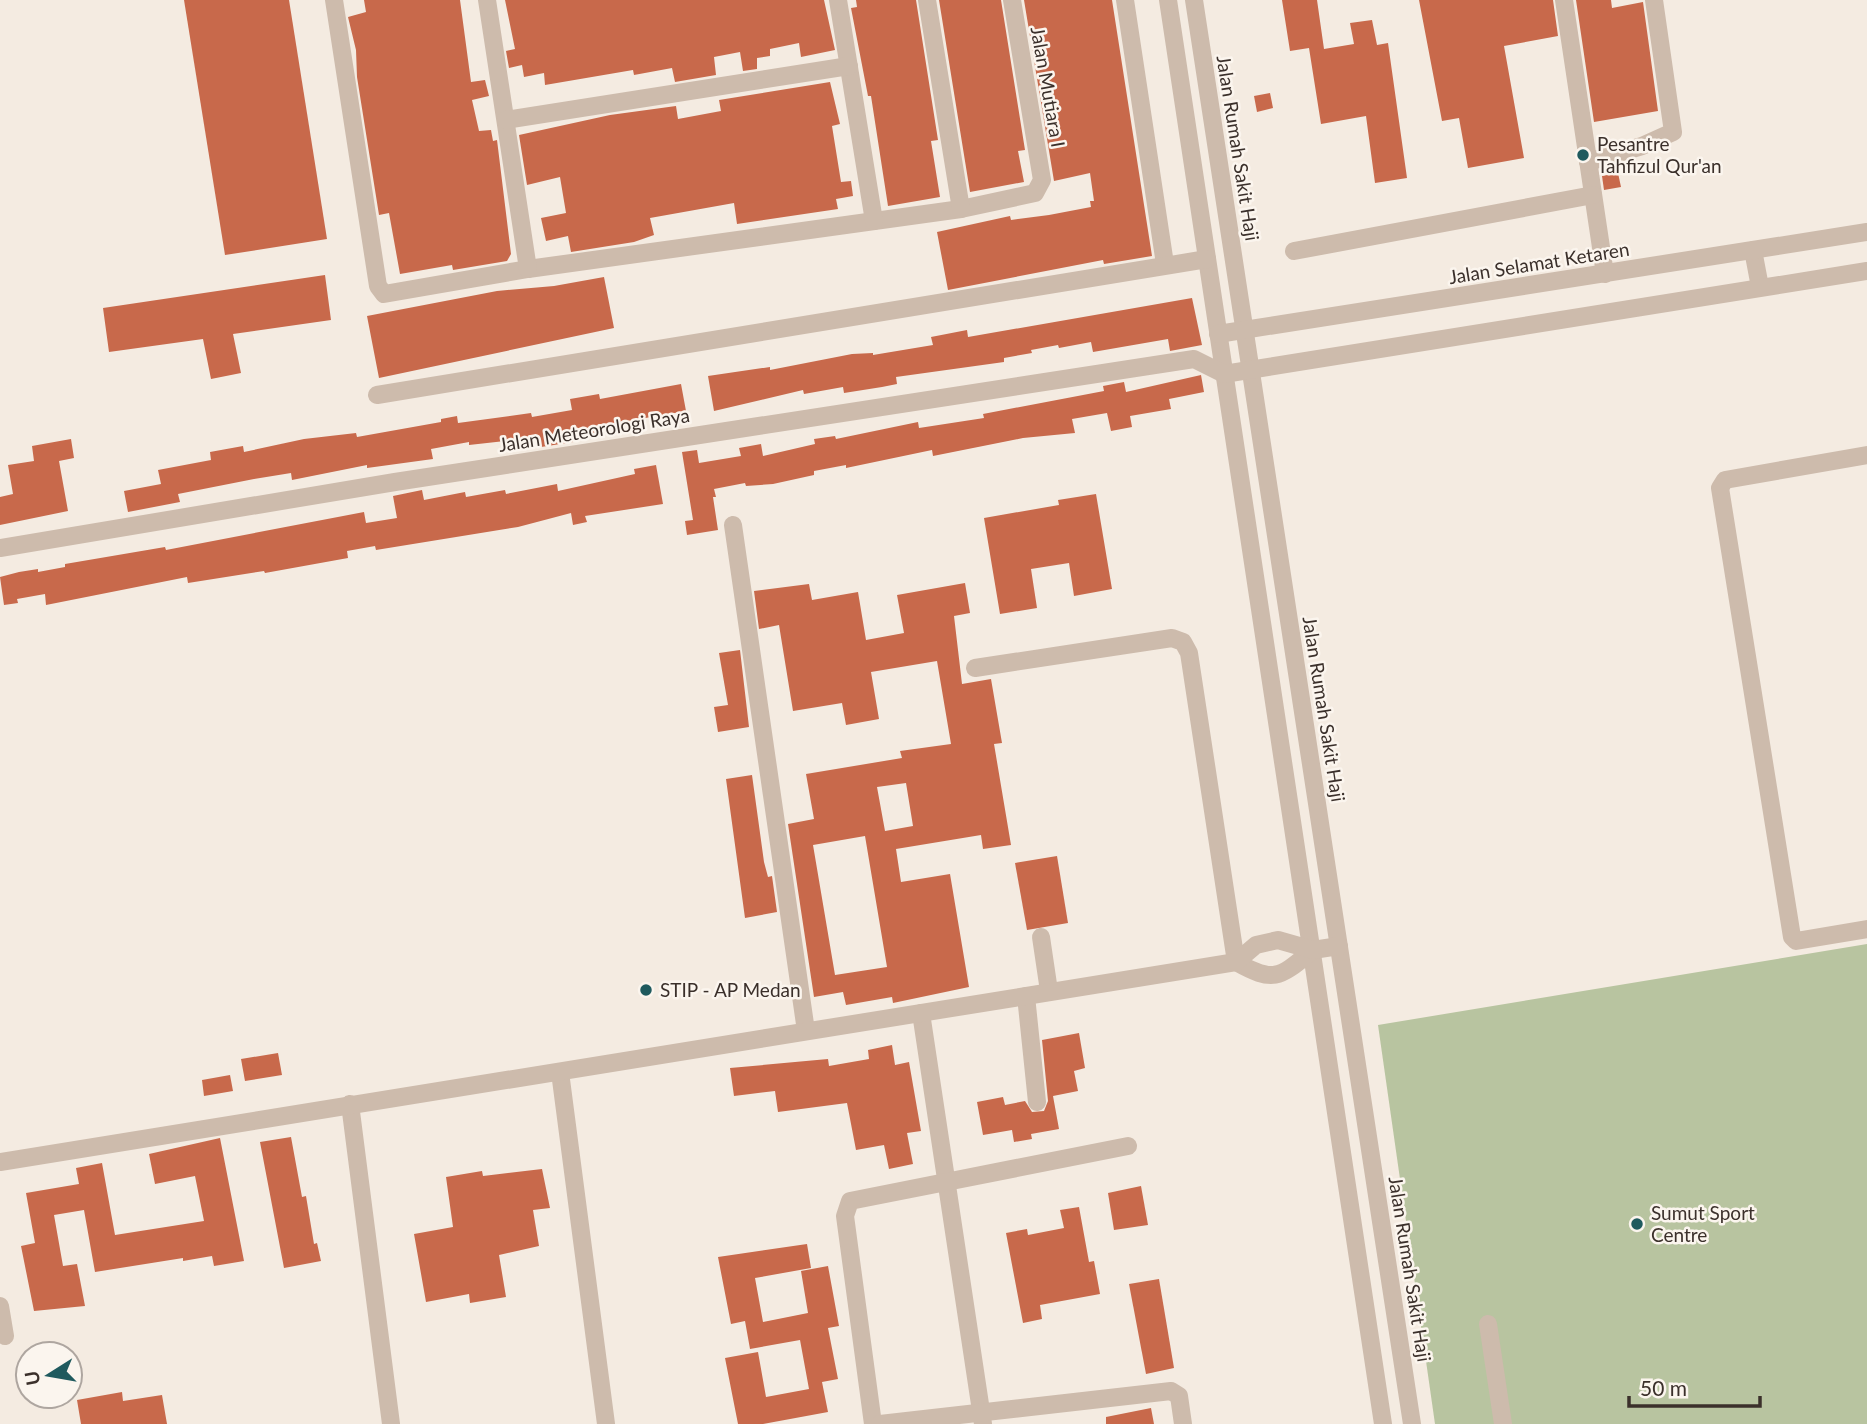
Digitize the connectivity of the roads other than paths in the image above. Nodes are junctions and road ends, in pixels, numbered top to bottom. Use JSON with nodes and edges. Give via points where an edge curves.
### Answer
{"nodes":[{"id":1,"x":334,"y":0,"type":"edge"},
{"id":2,"x":487,"y":0,"type":"edge"},
{"id":3,"x":838,"y":0,"type":"edge"},
{"id":4,"x":927,"y":0,"type":"edge"},
{"id":5,"x":1012,"y":0,"type":"edge"},
{"id":6,"x":1125,"y":0,"type":"edge"},
{"id":7,"x":1168,"y":0,"type":"edge"},
{"id":8,"x":1194,"y":0,"type":"edge"},
{"id":9,"x":1564,"y":0,"type":"edge"},
{"id":10,"x":1654,"y":0,"type":"edge"},
{"id":11,"x":849,"y":66,"type":"junction"},
{"id":12,"x":506,"y":120,"type":"junction"},
{"id":13,"x":1588,"y":162,"type":"junction"},
{"id":14,"x":1593,"y":195,"type":"junction"},
{"id":15,"x":961,"y":209,"type":"junction"},
{"id":16,"x":874,"y":221,"type":"junction"},
{"id":17,"x":1867,"y":232,"type":"edge"},
{"id":18,"x":1753,"y":250,"type":"junction"},
{"id":19,"x":1294,"y":251,"type":"dead end"},
{"id":20,"x":1207,"y":259,"type":"junction"},
{"id":21,"x":1165,"y":264,"type":"junction"},
{"id":22,"x":528,"y":269,"type":"junction"},
{"id":23,"x":1858,"y":272,"type":"edge"},
{"id":24,"x":1605,"y":274,"type":"junction"},
{"id":25,"x":1867,"y":286,"type":"edge"},
{"id":26,"x":1760,"y":287,"type":"junction"},
{"id":27,"x":1244,"y":330,"type":"junction"},
{"id":28,"x":1219,"y":334,"type":"junction"},
{"id":29,"x":1194,"y":359,"type":"junction"},
{"id":30,"x":1251,"y":369,"type":"junction"},
{"id":31,"x":1224,"y":374,"type":"junction"},
{"id":32,"x":377,"y":395,"type":"dead end"},
{"id":33,"x":1867,"y":455,"type":"edge"},
{"id":34,"x":733,"y":525,"type":"dead end"},
{"id":35,"x":0,"y":548,"type":"edge"},
{"id":36,"x":975,"y":668,"type":"dead end"},
{"id":37,"x":1867,"y":929,"type":"edge"},
{"id":38,"x":1041,"y":937,"type":"dead end"},
{"id":39,"x":1339,"y":946,"type":"junction"},
{"id":40,"x":1312,"y":950,"type":"junction"},
{"id":41,"x":1236,"y":962,"type":"junction"},
{"id":42,"x":1049,"y":991,"type":"junction"},
{"id":43,"x":1026,"y":996,"type":"junction"},
{"id":44,"x":921,"y":1013,"type":"junction"},
{"id":45,"x":806,"y":1031,"type":"junction"},
{"id":46,"x":560,"y":1072,"type":"junction"},
{"id":47,"x":1037,"y":1102,"type":"dead end"},
{"id":48,"x":350,"y":1104,"type":"junction"},
{"id":49,"x":1128,"y":1146,"type":"dead end"},
{"id":50,"x":0,"y":1162,"type":"edge"},
{"id":51,"x":947,"y":1182,"type":"junction"},
{"id":52,"x":0,"y":1306,"type":"edge"},
{"id":53,"x":1488,"y":1324,"type":"dead end"},
{"id":54,"x":5,"y":1336,"type":"dead end"},
{"id":55,"x":982,"y":1418,"type":"edge"},
{"id":56,"x":391,"y":1424,"type":"edge"},
{"id":57,"x":606,"y":1424,"type":"edge"},
{"id":58,"x":873,"y":1424,"type":"edge"},
{"id":59,"x":880,"y":1424,"type":"edge"},
{"id":60,"x":1184,"y":1424,"type":"edge"},
{"id":61,"x":1383,"y":1424,"type":"edge"},
{"id":62,"x":1412,"y":1424,"type":"edge"},
{"id":63,"x":1503,"y":1424,"type":"edge"}],
"edges":[{"from":1,"to":22,"type":"street","via":[[379,289],[387,293]]},
{"from":2,"to":12,"type":"street"},
{"from":3,"to":11,"type":"street"},
{"from":4,"to":15,"type":"street"},
{"from":5,"to":15,"type":"street","name":"Jalan Mutiara I","via":[[1042,180],[1035,193]]},
{"from":6,"to":21,"type":"street"},
{"from":7,"to":20,"type":"street"},
{"from":8,"to":27,"type":"street","name":"Jalan Rumah Sakit Haji"},
{"from":9,"to":13,"type":"street"},
{"from":10,"to":13,"type":"street","via":[[1673,132]]},
{"from":11,"to":12,"type":"street"},
{"from":11,"to":16,"type":"street"},
{"from":12,"to":22,"type":"street"},
{"from":13,"to":14,"type":"street"},
{"from":14,"to":19,"type":"street"},
{"from":14,"to":24,"type":"street"},
{"from":15,"to":16,"type":"street"},
{"from":16,"to":22,"type":"street"},
{"from":17,"to":18,"type":"street","name":"Jalan Selamat Ketaren"},
{"from":18,"to":24,"type":"street","name":"Jalan Selamat Ketaren"},
{"from":18,"to":26,"type":"street"},
{"from":20,"to":21,"type":"street"},
{"from":20,"to":28,"type":"street"},
{"from":21,"to":32,"type":"street"},
{"from":23,"to":25,"type":"street"},
{"from":23,"to":26,"type":"street"},
{"from":24,"to":27,"type":"street","name":"Jalan Selamat Ketaren"},
{"from":26,"to":30,"type":"street"},
{"from":27,"to":28,"type":"street","name":"Jalan Selamat Ketaren"},
{"from":27,"to":30,"type":"street","name":"Jalan Rumah Sakit Haji"},
{"from":28,"to":29,"type":"street"},
{"from":28,"to":31,"type":"street"},
{"from":29,"to":31,"type":"street"},
{"from":29,"to":35,"type":"street","name":"Jalan Meteorologi Raya"},
{"from":30,"to":31,"type":"street"},
{"from":30,"to":39,"type":"street","name":"Jalan Rumah Sakit Haji"},
{"from":31,"to":40,"type":"street"},
{"from":33,"to":37,"type":"street","via":[[1725,480],[1720,488],[1792,937]]},
{"from":34,"to":45,"type":"street"},
{"from":36,"to":41,"type":"street","via":[[1172,638],[1182,642],[1189,653]]},
{"from":38,"to":42,"type":"street"},
{"from":39,"to":40,"type":"street"},
{"from":39,"to":62,"type":"street","name":"Jalan Rumah Sakit Haji"},
{"from":40,"to":41,"type":"street","via":[[1278,940],[1256,945]]},
{"from":40,"to":41,"type":"street","via":[[1284,973],[1261,976]]},
{"from":40,"to":61,"type":"street"},
{"from":41,"to":42,"type":"street"},
{"from":42,"to":43,"type":"street"},
{"from":43,"to":44,"type":"street"},
{"from":43,"to":47,"type":"street"},
{"from":44,"to":45,"type":"street"},
{"from":44,"to":51,"type":"street"},
{"from":45,"to":46,"type":"street"},
{"from":46,"to":48,"type":"street"},
{"from":46,"to":57,"type":"street"},
{"from":48,"to":50,"type":"street"},
{"from":48,"to":56,"type":"street"},
{"from":49,"to":51,"type":"street"},
{"from":51,"to":55,"type":"street"},
{"from":51,"to":58,"type":"street","via":[[855,1199],[845,1210]]},
{"from":52,"to":54,"type":"street"},
{"from":53,"to":63,"type":"street"},
{"from":55,"to":59,"type":"street"},
{"from":55,"to":60,"type":"street","via":[[1171,1391],[1179,1396]]}]}
